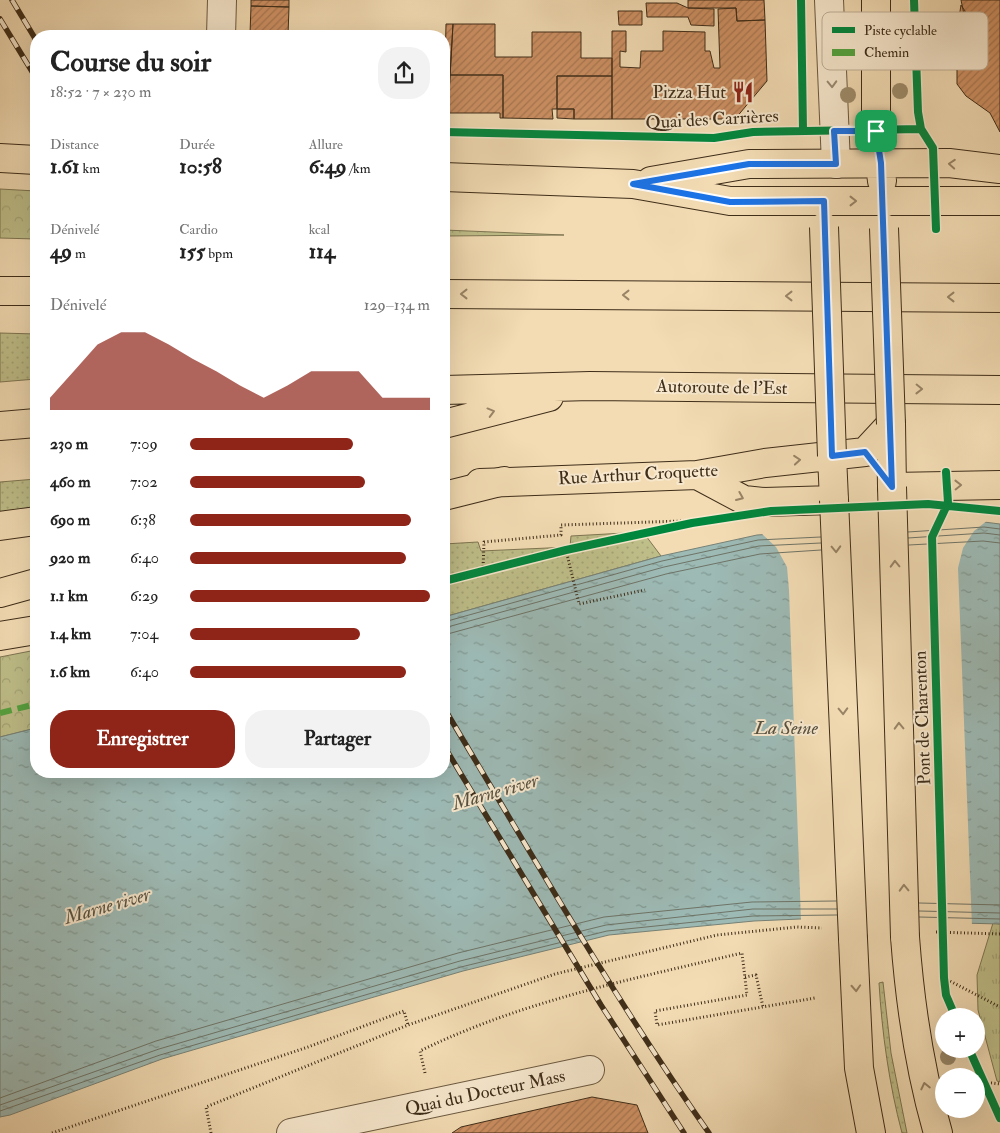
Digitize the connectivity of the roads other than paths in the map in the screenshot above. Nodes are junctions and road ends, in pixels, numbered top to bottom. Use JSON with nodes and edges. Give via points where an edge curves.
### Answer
{"nodes":[{"id":1,"x":222,"y":0,"type":"edge"},
{"id":2,"x":220,"y":30,"type":"edge"},
{"id":3,"x":832,"y":70,"type":"edge"},
{"id":4,"x":876,"y":70,"type":"edge"},
{"id":5,"x":0,"y":158,"type":"edge"},
{"id":6,"x":30,"y":160,"type":"edge"},
{"id":7,"x":881,"y":163,"type":"junction"},
{"id":8,"x":836,"y":164,"type":"junction"},
{"id":9,"x":1000,"y":170,"type":"edge"},
{"id":10,"x":450,"y":177,"type":"edge"},
{"id":11,"x":633,"y":184,"type":"junction"},
{"id":12,"x":882,"y":201,"type":"junction"},
{"id":13,"x":1000,"y":201,"type":"edge"},
{"id":14,"x":824,"y":214,"type":"junction"},
{"id":15,"x":0,"y":291,"type":"edge"},
{"id":16,"x":30,"y":291,"type":"edge"},
{"id":17,"x":450,"y":294,"type":"edge"},
{"id":18,"x":1000,"y":298,"type":"edge"},
{"id":19,"x":590,"y":386,"type":"junction"},
{"id":20,"x":450,"y":390,"type":"edge"},
{"id":21,"x":1000,"y":390,"type":"edge"},
{"id":22,"x":450,"y":422,"type":"edge"},
{"id":23,"x":30,"y":424,"type":"edge"},
{"id":24,"x":891,"y":424,"type":"junction"},
{"id":25,"x":0,"y":426,"type":"edge"},
{"id":26,"x":865,"y":452,"type":"junction"},
{"id":27,"x":832,"y":456,"type":"junction"},
{"id":28,"x":697,"y":475,"type":"junction"},
{"id":29,"x":504,"y":481,"type":"junction"},
{"id":30,"x":1000,"y":484,"type":"edge"},
{"id":31,"x":450,"y":486,"type":"edge"},
{"id":32,"x":892,"y":487,"type":"junction"},
{"id":33,"x":450,"y":494,"type":"edge"},
{"id":34,"x":834,"y":500,"type":"junction"},
{"id":35,"x":30,"y":522,"type":"edge"},
{"id":36,"x":0,"y":526,"type":"edge"},
{"id":37,"x":30,"y":585,"type":"edge"},
{"id":38,"x":0,"y":593,"type":"edge"},
{"id":39,"x":30,"y":631,"type":"edge"},
{"id":40,"x":0,"y":636,"type":"edge"},
{"id":41,"x":590,"y":1070,"type":"dead end"},
{"id":42,"x":390,"y":1123,"type":"edge"},
{"id":43,"x":291,"y":1133,"type":"edge"},
{"id":44,"x":871,"y":1133,"type":"edge"},
{"id":45,"x":938,"y":1133,"type":"edge"}],
"edges":[{"from":1,"to":2,"type":"street"},
{"from":3,"to":8,"type":"street","one_way":true},
{"from":4,"to":7,"type":"main road","name":"Pont de Charenton","via":[[876,131]]},
{"from":5,"to":6,"type":"main road"},
{"from":7,"to":8,"type":"main road"},
{"from":9,"to":7,"type":"main road","one_way":true,"via":[[950,163]]},
{"from":7,"to":12,"type":"main road","name":"Pont de Charenton"},
{"from":8,"to":11,"type":"main road","via":[[749,164]]},
{"from":8,"to":14,"type":"main road"},
{"from":10,"to":11,"type":"main road"},
{"from":11,"to":14,"type":"main road","via":[[730,202]]},
{"from":12,"to":13,"type":"main road"},
{"from":14,"to":12,"type":"main road","one_way":true},
{"from":12,"to":24,"type":"main road","name":"Pont de Charenton","bridge":true},
{"from":14,"to":27,"type":"main road","bridge":true},
{"from":15,"to":16,"type":"main road"},
{"from":18,"to":17,"type":"main road","one_way":true},
{"from":19,"to":20,"type":"main road","name":"Autoroute de l’Est"},
{"from":19,"to":21,"type":"main road","name":"Autoroute de l’Est","one_way":true},
{"from":22,"to":19,"type":"main road","one_way":true},
{"from":23,"to":25,"type":"main road"},
{"from":24,"to":26,"type":"main road"},
{"from":24,"to":32,"type":"main road","name":"Pont de Charenton"},
{"from":26,"to":27,"type":"main road","name":"Rue Arthur Croquette"},
{"from":26,"to":32,"type":"main road"},
{"from":28,"to":27,"type":"main road","name":"Rue Arthur Croquette","one_way":true,"via":[[764,463]]},
{"from":27,"to":34,"type":"main road"},
{"from":28,"to":29,"type":"main road","name":"Rue Arthur Croquette"},
{"from":28,"to":34,"type":"main road","one_way":true,"via":[[744,500]]},
{"from":29,"to":31,"type":"main road","name":"Rue Arthur Croquette"},
{"from":29,"to":33,"type":"main road"},
{"from":32,"to":30,"type":"main road","one_way":true},
{"from":45,"to":32,"type":"main road","name":"Pont de Charenton","one_way":true,"bridge":true,"via":[[915,1037],[905,937]]},
{"from":34,"to":44,"type":"main road","one_way":true,"bridge":true,"via":[[859,1068]]},
{"from":35,"to":36,"type":"main road"},
{"from":37,"to":38,"type":"main road"},
{"from":39,"to":40,"type":"main road"},
{"from":41,"to":42,"type":"street","name":"Quai du Docteur Mass","via":[[432,1103]]},
{"from":42,"to":43,"type":"street","name":"Quai du Docteur Mass"}]}
